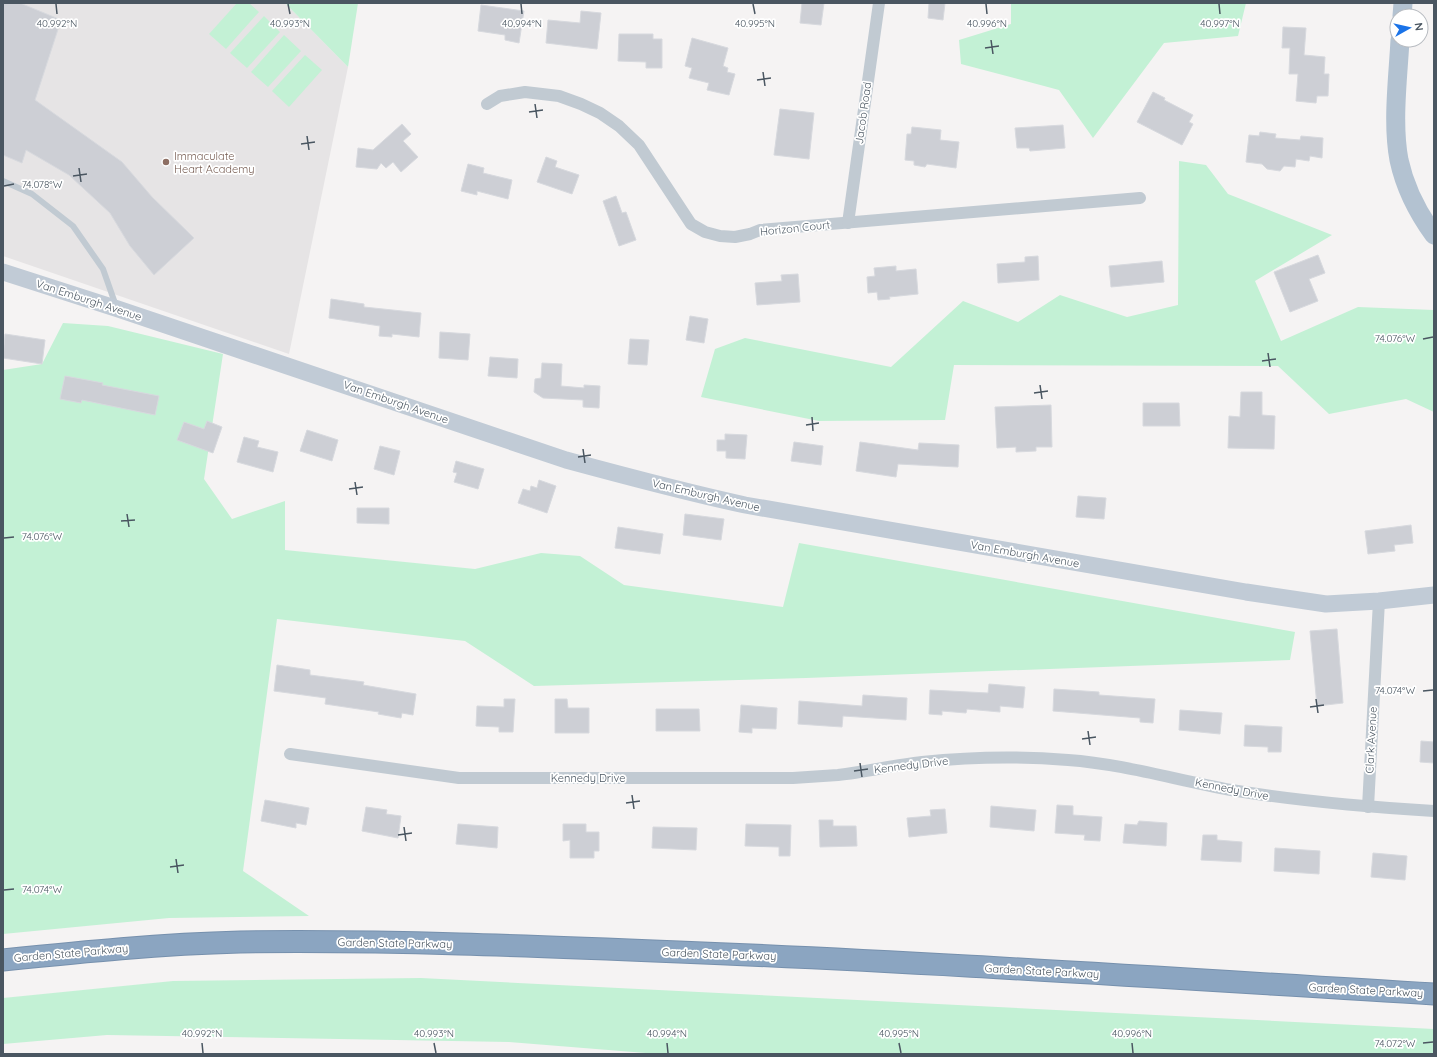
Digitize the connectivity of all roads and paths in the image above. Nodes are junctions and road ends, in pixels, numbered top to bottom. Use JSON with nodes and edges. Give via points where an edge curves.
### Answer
{"nodes":[{"id":1,"x":879,"y":3,"type":"edge"},
{"id":2,"x":1400,"y":48,"type":"edge"},
{"id":3,"x":487,"y":104,"type":"dead end"},
{"id":4,"x":3,"y":181,"type":"edge"},
{"id":5,"x":1140,"y":198,"type":"dead end"},
{"id":6,"x":848,"y":223,"type":"junction"},
{"id":7,"x":1434,"y":235,"type":"edge"},
{"id":8,"x":3,"y":272,"type":"edge"},
{"id":9,"x":118,"y":309,"type":"junction"},
{"id":10,"x":1434,"y":595,"type":"edge"},
{"id":11,"x":1379,"y":601,"type":"junction"},
{"id":12,"x":290,"y":754,"type":"dead end"},
{"id":13,"x":1368,"y":807,"type":"junction"},
{"id":14,"x":1434,"y":811,"type":"edge"},
{"id":15,"x":3,"y":960,"type":"edge"},
{"id":16,"x":1434,"y":994,"type":"edge"}],
"edges":[{"from":1,"to":6,"type":"street","name":"Jacob Road"},
{"from":2,"to":7,"type":"main road","via":[[1396,129],[1399,161],[1412,198]]},
{"from":3,"to":6,"type":"street","name":"Horizon Court","via":[[500,96],[525,92],[559,96],[600,113],[619,126],[639,145],[691,224],[705,232],[735,236],[760,230]]},
{"from":4,"to":9,"type":"lane","via":[[32,194],[73,226],[103,269]]},
{"from":5,"to":6,"type":"street","name":"Horizon Court"},
{"from":8,"to":9,"type":"main road","name":"Van Emburgh Avenue"},
{"from":9,"to":11,"type":"main road","name":"Van Emburgh Avenue","via":[[566,460],[703,496],[1246,592],[1326,604]]},
{"from":10,"to":11,"type":"main road","name":"Van Emburgh Avenue"},
{"from":11,"to":13,"type":"street","name":"Clark Avenue"},
{"from":12,"to":13,"type":"street","name":"Kennedy Drive","via":[[459,778],[793,778],[838,775],[921,762],[1019,757],[1117,766],[1287,799]]},
{"from":13,"to":14,"type":"street","name":"Kennedy Drive"},
{"from":15,"to":16,"type":"highway","name":"Garden State Parkway","via":[[133,947],[237,942],[439,944],[818,958]]}]}
